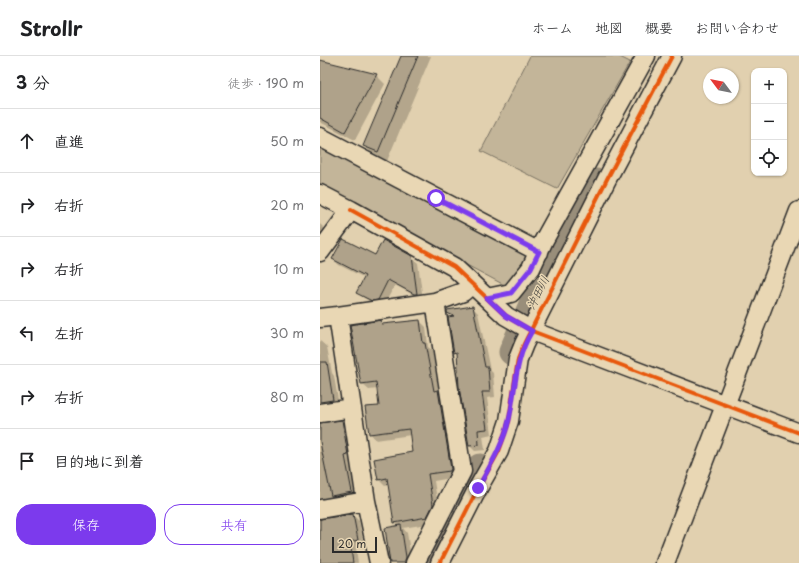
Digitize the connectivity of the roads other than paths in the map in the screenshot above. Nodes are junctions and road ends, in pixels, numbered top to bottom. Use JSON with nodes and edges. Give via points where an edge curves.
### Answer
{"nodes":[{"id":1,"x":672,"y":56,"type":"edge"},
{"id":2,"x":645,"y":57,"type":"edge"},
{"id":3,"x":664,"y":72,"type":"junction"},
{"id":4,"x":320,"y":137,"type":"edge"},
{"id":5,"x":320,"y":194,"type":"edge"},
{"id":6,"x":351,"y":210,"type":"junction"},
{"id":7,"x":799,"y":211,"type":"edge"},
{"id":8,"x":320,"y":252,"type":"edge"},
{"id":9,"x":539,"y":252,"type":"junction"},
{"id":10,"x":472,"y":284,"type":"junction"},
{"id":11,"x":487,"y":298,"type":"junction"},
{"id":12,"x":435,"y":302,"type":"junction"},
{"id":13,"x":338,"y":316,"type":"junction"},
{"id":14,"x":320,"y":318,"type":"edge"},
{"id":15,"x":532,"y":331,"type":"junction"},
{"id":16,"x":725,"y":405,"type":"junction"},
{"id":17,"x":352,"y":408,"type":"junction"},
{"id":18,"x":320,"y":413,"type":"edge"},
{"id":19,"x":799,"y":433,"type":"edge"},
{"id":20,"x":366,"y":501,"type":"junction"},
{"id":21,"x":320,"y":509,"type":"edge"},
{"id":22,"x":379,"y":563,"type":"edge"},
{"id":23,"x":415,"y":563,"type":"edge"},
{"id":24,"x":440,"y":563,"type":"edge"},
{"id":25,"x":665,"y":563,"type":"edge"}],
"edges":[{"from":1,"to":3,"type":"street"},
{"from":2,"to":3,"type":"street"},
{"from":2,"to":9,"type":"street"},
{"from":3,"to":15,"type":"street","via":[[607,179]]},
{"from":4,"to":9,"type":"street"},
{"from":5,"to":6,"type":"street"},
{"from":6,"to":8,"type":"street"},
{"from":6,"to":10,"type":"street","via":[[454,267]]},
{"from":7,"to":16,"type":"street"},
{"from":9,"to":11,"type":"street","via":[[531,268],[511,293]]},
{"from":10,"to":11,"type":"street"},
{"from":10,"to":12,"type":"street","via":[[463,292]]},
{"from":11,"to":15,"type":"street","via":[[506,316]]},
{"from":12,"to":13,"type":"street"},
{"from":12,"to":23,"type":"street","via":[[462,471]]},
{"from":13,"to":14,"type":"street"},
{"from":13,"to":17,"type":"street"},
{"from":15,"to":16,"type":"street"},
{"from":15,"to":24,"type":"street","via":[[518,359],[509,421],[499,451]]},
{"from":16,"to":19,"type":"street"},
{"from":16,"to":25,"type":"street"},
{"from":17,"to":18,"type":"street"},
{"from":17,"to":20,"type":"street"},
{"from":20,"to":21,"type":"street"},
{"from":20,"to":22,"type":"street"}]}
